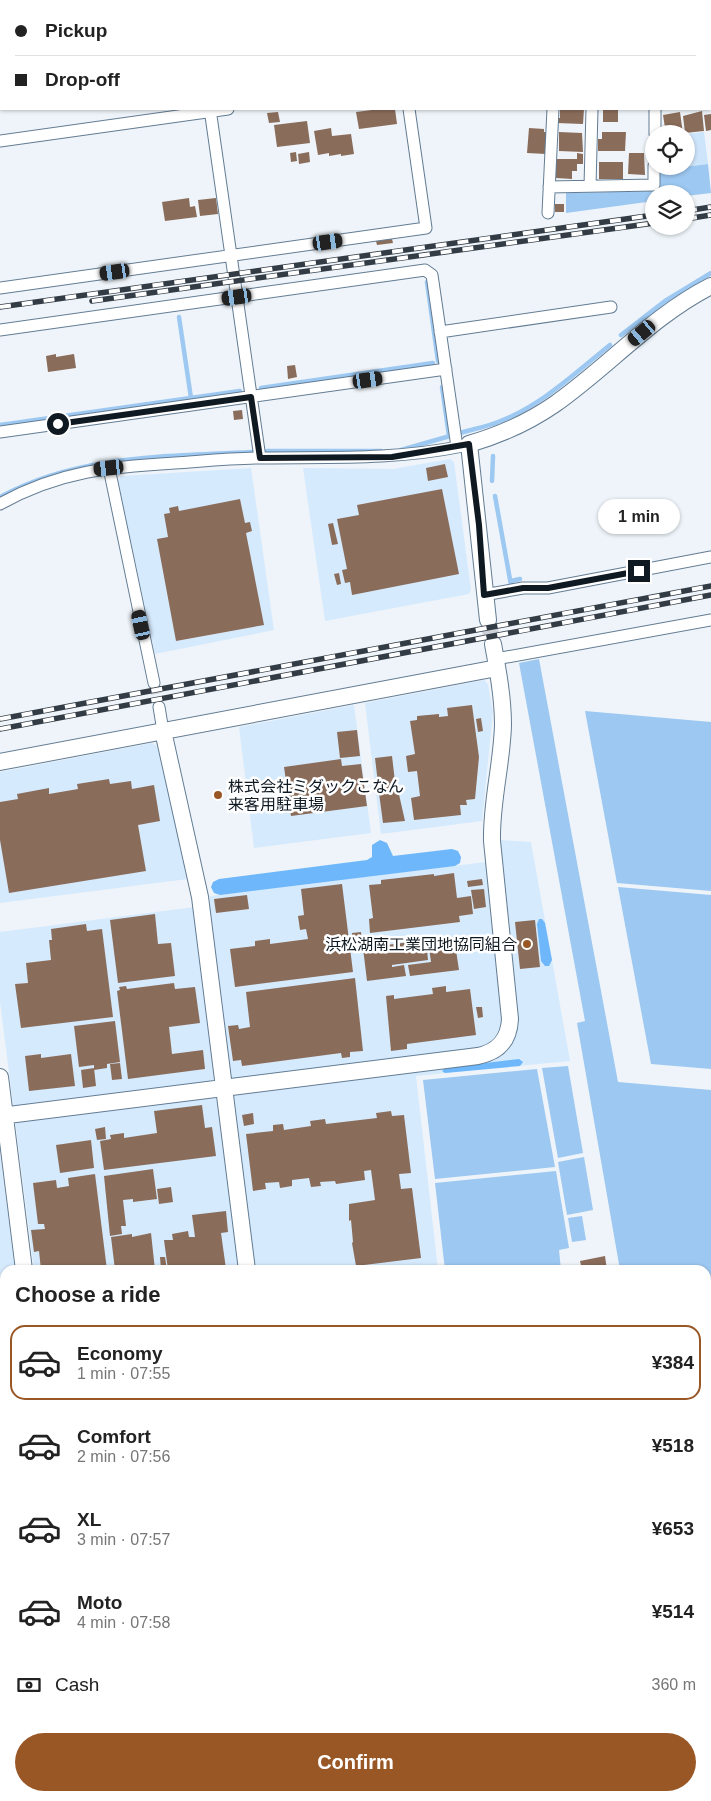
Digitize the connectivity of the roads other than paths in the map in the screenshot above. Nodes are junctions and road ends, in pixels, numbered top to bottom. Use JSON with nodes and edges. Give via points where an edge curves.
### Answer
{"nodes":[{"id":1,"x":210,"y":110,"type":"edge"},
{"id":2,"x":409,"y":110,"type":"edge"},
{"id":3,"x":553,"y":110,"type":"edge"},
{"id":4,"x":592,"y":110,"type":"edge"},
{"id":5,"x":655,"y":110,"type":"edge"},
{"id":6,"x":655,"y":125,"type":"edge"},
{"id":7,"x":0,"y":141,"type":"edge"},
{"id":8,"x":654,"y":175,"type":"edge"},
{"id":9,"x":590,"y":186,"type":"junction"},
{"id":10,"x":549,"y":187,"type":"junction"},
{"id":11,"x":548,"y":213,"type":"dead end"},
{"id":12,"x":231,"y":256,"type":"junction"},
{"id":13,"x":711,"y":286,"type":"edge"},
{"id":14,"x":0,"y":288,"type":"edge"},
{"id":15,"x":237,"y":297,"type":"junction"},
{"id":16,"x":611,"y":307,"type":"dead end"},
{"id":17,"x":0,"y":330,"type":"edge"},
{"id":18,"x":440,"y":332,"type":"junction"},
{"id":19,"x":446,"y":369,"type":"junction"},
{"id":20,"x":251,"y":397,"type":"junction"},
{"id":21,"x":0,"y":432,"type":"edge"},
{"id":22,"x":463,"y":446,"type":"junction"},
{"id":23,"x":260,"y":458,"type":"junction"},
{"id":24,"x":109,"y":468,"type":"junction"},
{"id":25,"x":0,"y":504,"type":"edge"},
{"id":26,"x":711,"y":557,"type":"edge"},
{"id":27,"x":484,"y":595,"type":"junction"},
{"id":28,"x":488,"y":620,"type":"tunnel mouth"},
{"id":29,"x":711,"y":620,"type":"edge"},
{"id":30,"x":495,"y":657,"type":"junction"},
{"id":31,"x":154,"y":683,"type":"tunnel mouth"},
{"id":32,"x":159,"y":707,"type":"tunnel mouth"},
{"id":33,"x":163,"y":731,"type":"junction"},
{"id":34,"x":0,"y":762,"type":"edge"},
{"id":35,"x":0,"y":1077,"type":"edge"},
{"id":36,"x":224,"y":1088,"type":"junction"},
{"id":37,"x":2,"y":1116,"type":"edge"},
{"id":38,"x":23,"y":1265,"type":"edge"},
{"id":39,"x":246,"y":1265,"type":"edge"}],
"edges":[{"from":1,"to":7,"type":"street"},
{"from":1,"to":12,"type":"street"},
{"from":2,"to":12,"type":"street","via":[[426,228]]},
{"from":3,"to":10,"type":"street"},
{"from":4,"to":9,"type":"street"},
{"from":5,"to":6,"type":"street"},
{"from":8,"to":9,"type":"street","via":[[654,185]]},
{"from":9,"to":10,"type":"street"},
{"from":10,"to":11,"type":"street"},
{"from":12,"to":14,"type":"street"},
{"from":12,"to":15,"type":"street"},
{"from":13,"to":22,"type":"street","via":[[657,321],[554,405],[522,424]]},
{"from":15,"to":17,"type":"street"},
{"from":15,"to":18,"type":"street","via":[[425,270],[432,275]]},
{"from":15,"to":20,"type":"street"},
{"from":16,"to":18,"type":"street"},
{"from":18,"to":19,"type":"street"},
{"from":19,"to":20,"type":"street"},
{"from":19,"to":22,"type":"street"},
{"from":20,"to":21,"type":"street"},
{"from":20,"to":23,"type":"street"},
{"from":22,"to":23,"type":"street","via":[[392,457]]},
{"from":22,"to":27,"type":"street","via":[[479,525]]},
{"from":23,"to":24,"type":"street"},
{"from":24,"to":25,"type":"street","via":[[64,476]]},
{"from":24,"to":31,"type":"street"},
{"from":26,"to":27,"type":"street","via":[[548,588],[523,588]]},
{"from":27,"to":28,"type":"street"},
{"from":29,"to":30,"type":"street"},
{"from":30,"to":33,"type":"street"},
{"from":30,"to":36,"type":"street","via":[[502,726],[491,831],[510,1019],[504,1041],[493,1052],[478,1056]]},
{"from":32,"to":33,"type":"street"},
{"from":33,"to":34,"type":"street"},
{"from":33,"to":36,"type":"street","via":[[198,880]]},
{"from":35,"to":37,"type":"street"},
{"from":36,"to":37,"type":"street"},
{"from":36,"to":39,"type":"street"},
{"from":37,"to":38,"type":"street"}]}
